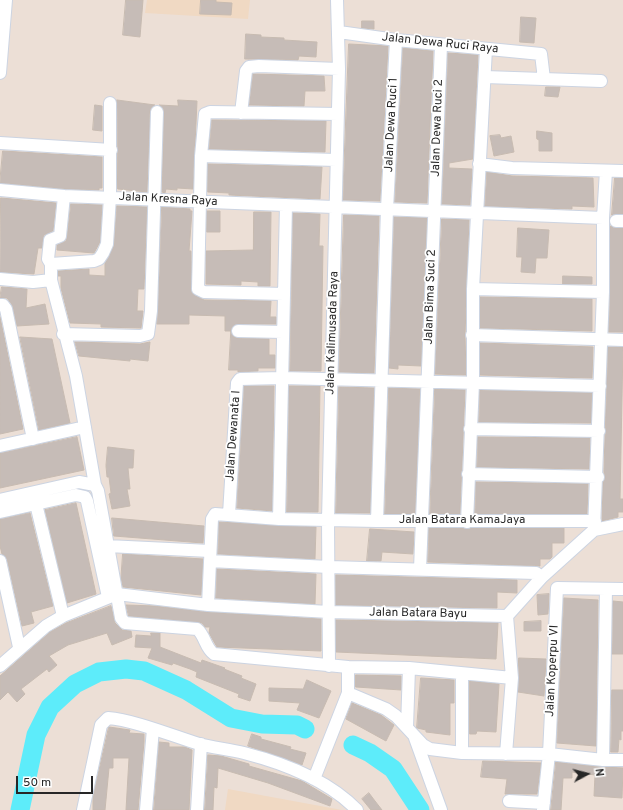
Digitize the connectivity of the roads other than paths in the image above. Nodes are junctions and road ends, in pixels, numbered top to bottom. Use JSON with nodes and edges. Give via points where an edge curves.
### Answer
{"nodes":[{"id":1,"x":337,"y":0,"type":"edge"},
{"id":2,"x":4,"y":8,"type":"edge"},
{"id":3,"x":339,"y":32,"type":"junction"},
{"id":4,"x":396,"y":40,"type":"junction"},
{"id":5,"x":441,"y":45,"type":"junction"},
{"id":6,"x":486,"y":49,"type":"junction"},
{"id":7,"x":1,"y":58,"type":"edge"},
{"id":8,"x":339,"y":69,"type":"junction"},
{"id":9,"x":0,"y":73,"type":"edge"},
{"id":10,"x":485,"y":77,"type":"junction"},
{"id":11,"x":544,"y":79,"type":"junction"},
{"id":12,"x":601,"y":81,"type":"dead end"},
{"id":13,"x":110,"y":103,"type":"dead end"},
{"id":14,"x":157,"y":112,"type":"dead end"},
{"id":15,"x":241,"y":113,"type":"junction"},
{"id":16,"x":338,"y":114,"type":"junction"},
{"id":17,"x":0,"y":143,"type":"edge"},
{"id":18,"x":110,"y":150,"type":"junction"},
{"id":19,"x":201,"y":156,"type":"junction"},
{"id":20,"x":336,"y":160,"type":"junction"},
{"id":21,"x":479,"y":164,"type":"junction"},
{"id":22,"x":606,"y":171,"type":"junction"},
{"id":23,"x":623,"y":171,"type":"edge"},
{"id":24,"x":0,"y":190,"type":"edge"},
{"id":25,"x":64,"y":196,"type":"junction"},
{"id":26,"x":110,"y":197,"type":"junction"},
{"id":27,"x":154,"y":198,"type":"junction"},
{"id":28,"x":200,"y":201,"type":"junction"},
{"id":29,"x":286,"y":205,"type":"junction"},
{"id":30,"x":337,"y":207,"type":"junction"},
{"id":31,"x":387,"y":209,"type":"junction"},
{"id":32,"x":434,"y":211,"type":"junction"},
{"id":33,"x":477,"y":213,"type":"junction"},
{"id":34,"x":603,"y":218,"type":"junction"},
{"id":35,"x":51,"y":264,"type":"junction"},
{"id":36,"x":0,"y":279,"type":"edge"},
{"id":37,"x":51,"y":280,"type":"junction"},
{"id":38,"x":473,"y":289,"type":"junction"},
{"id":39,"x":603,"y":292,"type":"junction"},
{"id":40,"x":284,"y":294,"type":"junction"},
{"id":41,"x":0,"y":305,"type":"edge"},
{"id":42,"x":238,"y":331,"type":"dead end"},
{"id":43,"x":283,"y":332,"type":"junction"},
{"id":44,"x":64,"y":334,"type":"junction"},
{"id":45,"x":472,"y":335,"type":"junction"},
{"id":46,"x":602,"y":340,"type":"junction"},
{"id":47,"x":623,"y":340,"type":"edge"},
{"id":48,"x":282,"y":378,"type":"junction"},
{"id":49,"x":332,"y":380,"type":"junction"},
{"id":50,"x":381,"y":381,"type":"junction"},
{"id":51,"x":428,"y":382,"type":"junction"},
{"id":52,"x":473,"y":383,"type":"junction"},
{"id":53,"x":600,"y":386,"type":"junction"},
{"id":54,"x":85,"y":427,"type":"junction"},
{"id":55,"x":470,"y":429,"type":"junction"},
{"id":56,"x":599,"y":430,"type":"junction"},
{"id":57,"x":33,"y":439,"type":"junction"},
{"id":58,"x":0,"y":446,"type":"edge"},
{"id":59,"x":468,"y":474,"type":"junction"},
{"id":60,"x":598,"y":477,"type":"junction"},
{"id":61,"x":94,"y":485,"type":"junction"},
{"id":62,"x":0,"y":500,"type":"edge"},
{"id":63,"x":36,"y":504,"type":"junction"},
{"id":64,"x":0,"y":512,"type":"edge"},
{"id":65,"x":229,"y":514,"type":"junction"},
{"id":66,"x":279,"y":519,"type":"junction"},
{"id":67,"x":328,"y":520,"type":"junction"},
{"id":68,"x":377,"y":521,"type":"junction"},
{"id":69,"x":423,"y":522,"type":"junction"},
{"id":70,"x":468,"y":522,"type":"junction"},
{"id":71,"x":623,"y":524,"type":"edge"},
{"id":72,"x":595,"y":526,"type":"junction"},
{"id":73,"x":107,"y":546,"type":"junction"},
{"id":74,"x":210,"y":556,"type":"junction"},
{"id":75,"x":0,"y":561,"type":"edge"},
{"id":76,"x":330,"y":567,"type":"junction"},
{"id":77,"x":420,"y":569,"type":"junction"},
{"id":78,"x":542,"y":577,"type":"junction"},
{"id":79,"x":606,"y":589,"type":"junction"},
{"id":80,"x":623,"y":589,"type":"edge"},
{"id":81,"x":112,"y":596,"type":"junction"},
{"id":82,"x":208,"y":605,"type":"junction"},
{"id":83,"x":329,"y":612,"type":"junction"},
{"id":84,"x":63,"y":616,"type":"junction"},
{"id":85,"x":507,"y":616,"type":"junction"},
{"id":86,"x":19,"y":647,"type":"junction"},
{"id":87,"x":0,"y":666,"type":"edge"},
{"id":88,"x":329,"y":666,"type":"junction"},
{"id":89,"x":348,"y":667,"type":"junction"},
{"id":90,"x":409,"y":668,"type":"junction"},
{"id":91,"x":462,"y":674,"type":"junction"},
{"id":92,"x":512,"y":678,"type":"junction"},
{"id":93,"x":348,"y":693,"type":"junction"},
{"id":94,"x":153,"y":729,"type":"junction"},
{"id":95,"x":411,"y":732,"type":"junction"},
{"id":96,"x":201,"y":744,"type":"junction"},
{"id":97,"x":462,"y":753,"type":"junction"},
{"id":98,"x":506,"y":754,"type":"junction"},
{"id":99,"x":549,"y":754,"type":"junction"},
{"id":100,"x":603,"y":760,"type":"junction"},
{"id":101,"x":623,"y":760,"type":"edge"},
{"id":102,"x":314,"y":779,"type":"junction"},
{"id":103,"x":509,"y":801,"type":"dead end"},
{"id":104,"x":543,"y":807,"type":"edge"},
{"id":105,"x":83,"y":810,"type":"edge"},
{"id":106,"x":146,"y":810,"type":"edge"},
{"id":107,"x":196,"y":810,"type":"edge"},
{"id":108,"x":357,"y":810,"type":"edge"},
{"id":109,"x":441,"y":810,"type":"edge"}],
"edges":[{"from":1,"to":3,"type":"street","name":"Jalan Kalimusada Raya"},
{"from":2,"to":7,"type":"street"},
{"from":3,"to":4,"type":"street","name":"Jalan Dewa Ruci Raya"},
{"from":3,"to":8,"type":"street","name":"Jalan Kalimusada Raya"},
{"from":4,"to":5,"type":"street","name":"Jalan Dewa Ruci Raya"},
{"from":4,"to":31,"type":"street","name":"Jalan Dewa Ruci 1"},
{"from":5,"to":6,"type":"street","name":"Jalan Dewa Ruci Raya"},
{"from":5,"to":32,"type":"street","name":"Jalan Dewa Ruci 2"},
{"from":6,"to":10,"type":"street"},
{"from":6,"to":11,"type":"street","name":"Jalan Dewa Ruci Raya","via":[[541,54]]},
{"from":7,"to":9,"type":"street"},
{"from":8,"to":15,"type":"street","via":[[249,67],[246,71]]},
{"from":8,"to":16,"type":"street","name":"Jalan Kalimusada Raya"},
{"from":10,"to":11,"type":"street"},
{"from":10,"to":21,"type":"street"},
{"from":11,"to":12,"type":"street"},
{"from":13,"to":18,"type":"street"},
{"from":14,"to":27,"type":"street"},
{"from":15,"to":16,"type":"street"},
{"from":15,"to":19,"type":"street","via":[[206,112]]},
{"from":16,"to":20,"type":"street","name":"Jalan Kalimusada Raya"},
{"from":17,"to":18,"type":"street"},
{"from":18,"to":26,"type":"street"},
{"from":19,"to":20,"type":"street"},
{"from":19,"to":28,"type":"street"},
{"from":20,"to":30,"type":"street","name":"Jalan Kalimusada Raya"},
{"from":21,"to":22,"type":"street","via":[[512,168]]},
{"from":21,"to":33,"type":"street"},
{"from":22,"to":23,"type":"street"},
{"from":22,"to":34,"type":"street"},
{"from":24,"to":25,"type":"street","name":"Jalan Kresna Raya"},
{"from":25,"to":26,"type":"street","name":"Jalan Kresna Raya"},
{"from":25,"to":35,"type":"street","via":[[60,236],[51,239],[49,243],[48,259]]},
{"from":26,"to":27,"type":"street","name":"Jalan Kresna Raya"},
{"from":26,"to":35,"type":"street","via":[[106,244],[99,259],[90,262]]},
{"from":27,"to":28,"type":"street","name":"Jalan Kresna Raya"},
{"from":27,"to":44,"type":"street","via":[[148,334]]},
{"from":28,"to":29,"type":"street","name":"Jalan Kresna Raya"},
{"from":28,"to":40,"type":"street","via":[[198,289],[204,292]]},
{"from":29,"to":30,"type":"street","name":"Jalan Kresna Raya"},
{"from":29,"to":40,"type":"street"},
{"from":30,"to":31,"type":"street","name":"Jalan Kresna Raya"},
{"from":30,"to":49,"type":"street","name":"Jalan Kalimusada Raya"},
{"from":31,"to":32,"type":"street","name":"Jalan Kresna Raya"},
{"from":31,"to":50,"type":"street","name":"Jalan Dewa Ruci 1"},
{"from":32,"to":33,"type":"street","name":"Jalan Kresna Raya"},
{"from":32,"to":51,"type":"street","name":"Jalan Bima Suci 2"},
{"from":33,"to":34,"type":"street","name":"Jalan Kresna Raya"},
{"from":33,"to":38,"type":"street"},
{"from":34,"to":39,"type":"street"},
{"from":35,"to":37,"type":"street"},
{"from":36,"to":37,"type":"street","via":[[33,282]]},
{"from":37,"to":44,"type":"street"},
{"from":38,"to":39,"type":"street"},
{"from":38,"to":45,"type":"street"},
{"from":39,"to":46,"type":"street"},
{"from":40,"to":43,"type":"street"},
{"from":41,"to":57,"type":"street","via":[[6,309]]},
{"from":42,"to":43,"type":"street"},
{"from":43,"to":48,"type":"street"},
{"from":44,"to":54,"type":"street","via":[[76,376]]},
{"from":45,"to":46,"type":"street"},
{"from":45,"to":52,"type":"street"},
{"from":46,"to":47,"type":"street"},
{"from":46,"to":53,"type":"street"},
{"from":48,"to":49,"type":"street","name":"Jalan Dewanata I"},
{"from":48,"to":65,"type":"street","name":"Jalan Dewanata I","via":[[242,378],[237,383]]},
{"from":48,"to":66,"type":"street"},
{"from":49,"to":50,"type":"street","name":"Jalan Dewanata I"},
{"from":49,"to":67,"type":"street","name":"Jalan Kalimusada Raya"},
{"from":50,"to":51,"type":"street","name":"Jalan Dewanata I"},
{"from":50,"to":68,"type":"street","name":"Jalan Dewa Ruci 1"},
{"from":51,"to":52,"type":"street","name":"Jalan Dewanata I"},
{"from":51,"to":69,"type":"street","name":"Jalan Bima Suci 2"},
{"from":52,"to":53,"type":"street","name":"Jalan Dewanata I"},
{"from":52,"to":55,"type":"street"},
{"from":53,"to":56,"type":"street"},
{"from":54,"to":57,"type":"street"},
{"from":54,"to":61,"type":"street"},
{"from":55,"to":56,"type":"street"},
{"from":55,"to":59,"type":"street"},
{"from":56,"to":60,"type":"street"},
{"from":57,"to":58,"type":"street"},
{"from":59,"to":60,"type":"street"},
{"from":59,"to":70,"type":"street"},
{"from":60,"to":72,"type":"street"},
{"from":61,"to":62,"type":"street","via":[[79,482]]},
{"from":61,"to":73,"type":"street","via":[[98,491]]},
{"from":63,"to":64,"type":"street"},
{"from":63,"to":81,"type":"street","via":[[76,495],[85,497]]},
{"from":63,"to":84,"type":"street"},
{"from":65,"to":66,"type":"street","name":"Jalan Batara KamaJaya"},
{"from":65,"to":74,"type":"street","via":[[218,513],[213,516]]},
{"from":66,"to":67,"type":"street","name":"Jalan Batara KamaJaya"},
{"from":67,"to":68,"type":"street","name":"Jalan Batara KamaJaya"},
{"from":67,"to":76,"type":"street","name":"Jalan Kalimusada Raya"},
{"from":68,"to":69,"type":"street","name":"Jalan Batara KamaJaya"},
{"from":69,"to":70,"type":"street","name":"Jalan Batara KamaJaya"},
{"from":69,"to":77,"type":"street","name":"Jalan Bima Suci 2"},
{"from":70,"to":72,"type":"street","name":"Jalan Batara KamaJaya"},
{"from":71,"to":72,"type":"street","name":"Jalan Batara KamaJaya"},
{"from":72,"to":78,"type":"street"},
{"from":73,"to":74,"type":"street"},
{"from":73,"to":81,"type":"street"},
{"from":74,"to":76,"type":"street"},
{"from":74,"to":82,"type":"street"},
{"from":75,"to":86,"type":"street"},
{"from":76,"to":77,"type":"street"},
{"from":76,"to":83,"type":"street","name":"Jalan Kalimusada Raya"},
{"from":77,"to":78,"type":"street","via":[[536,572]]},
{"from":78,"to":85,"type":"street"},
{"from":79,"to":80,"type":"street"},
{"from":79,"to":99,"type":"street","name":"Jalan Koperpu VI","via":[[557,588]]},
{"from":79,"to":100,"type":"street"},
{"from":81,"to":82,"type":"street","name":"Jalan Batara Bayu"},
{"from":81,"to":84,"type":"street"},
{"from":81,"to":88,"type":"street","via":[[125,623],[197,629],[214,654]]},
{"from":82,"to":83,"type":"street","name":"Jalan Batara Bayu"},
{"from":83,"to":85,"type":"street","name":"Jalan Batara Bayu"},
{"from":83,"to":88,"type":"street","name":"Jalan Kalimusada Raya"},
{"from":84,"to":86,"type":"street"},
{"from":85,"to":92,"type":"street"},
{"from":86,"to":87,"type":"street"},
{"from":88,"to":89,"type":"street"},
{"from":89,"to":90,"type":"street"},
{"from":89,"to":93,"type":"street"},
{"from":90,"to":91,"type":"street"},
{"from":90,"to":95,"type":"street"},
{"from":91,"to":92,"type":"street"},
{"from":91,"to":97,"type":"street"},
{"from":92,"to":98,"type":"street"},
{"from":93,"to":95,"type":"street","via":[[386,709]]},
{"from":93,"to":102,"type":"street"},
{"from":94,"to":96,"type":"street"},
{"from":94,"to":105,"type":"street","via":[[112,718],[104,721]]},
{"from":94,"to":106,"type":"street"},
{"from":95,"to":97,"type":"street","via":[[430,749]]},
{"from":95,"to":109,"type":"street"},
{"from":96,"to":102,"type":"street","via":[[260,758]]},
{"from":96,"to":107,"type":"street"},
{"from":97,"to":98,"type":"street"},
{"from":98,"to":99,"type":"street"},
{"from":99,"to":100,"type":"street"},
{"from":99,"to":104,"type":"street","name":"Jalan Koperpu VI"},
{"from":100,"to":101,"type":"street"},
{"from":102,"to":108,"type":"street","via":[[339,794]]},
{"from":103,"to":104,"type":"street"}]}
